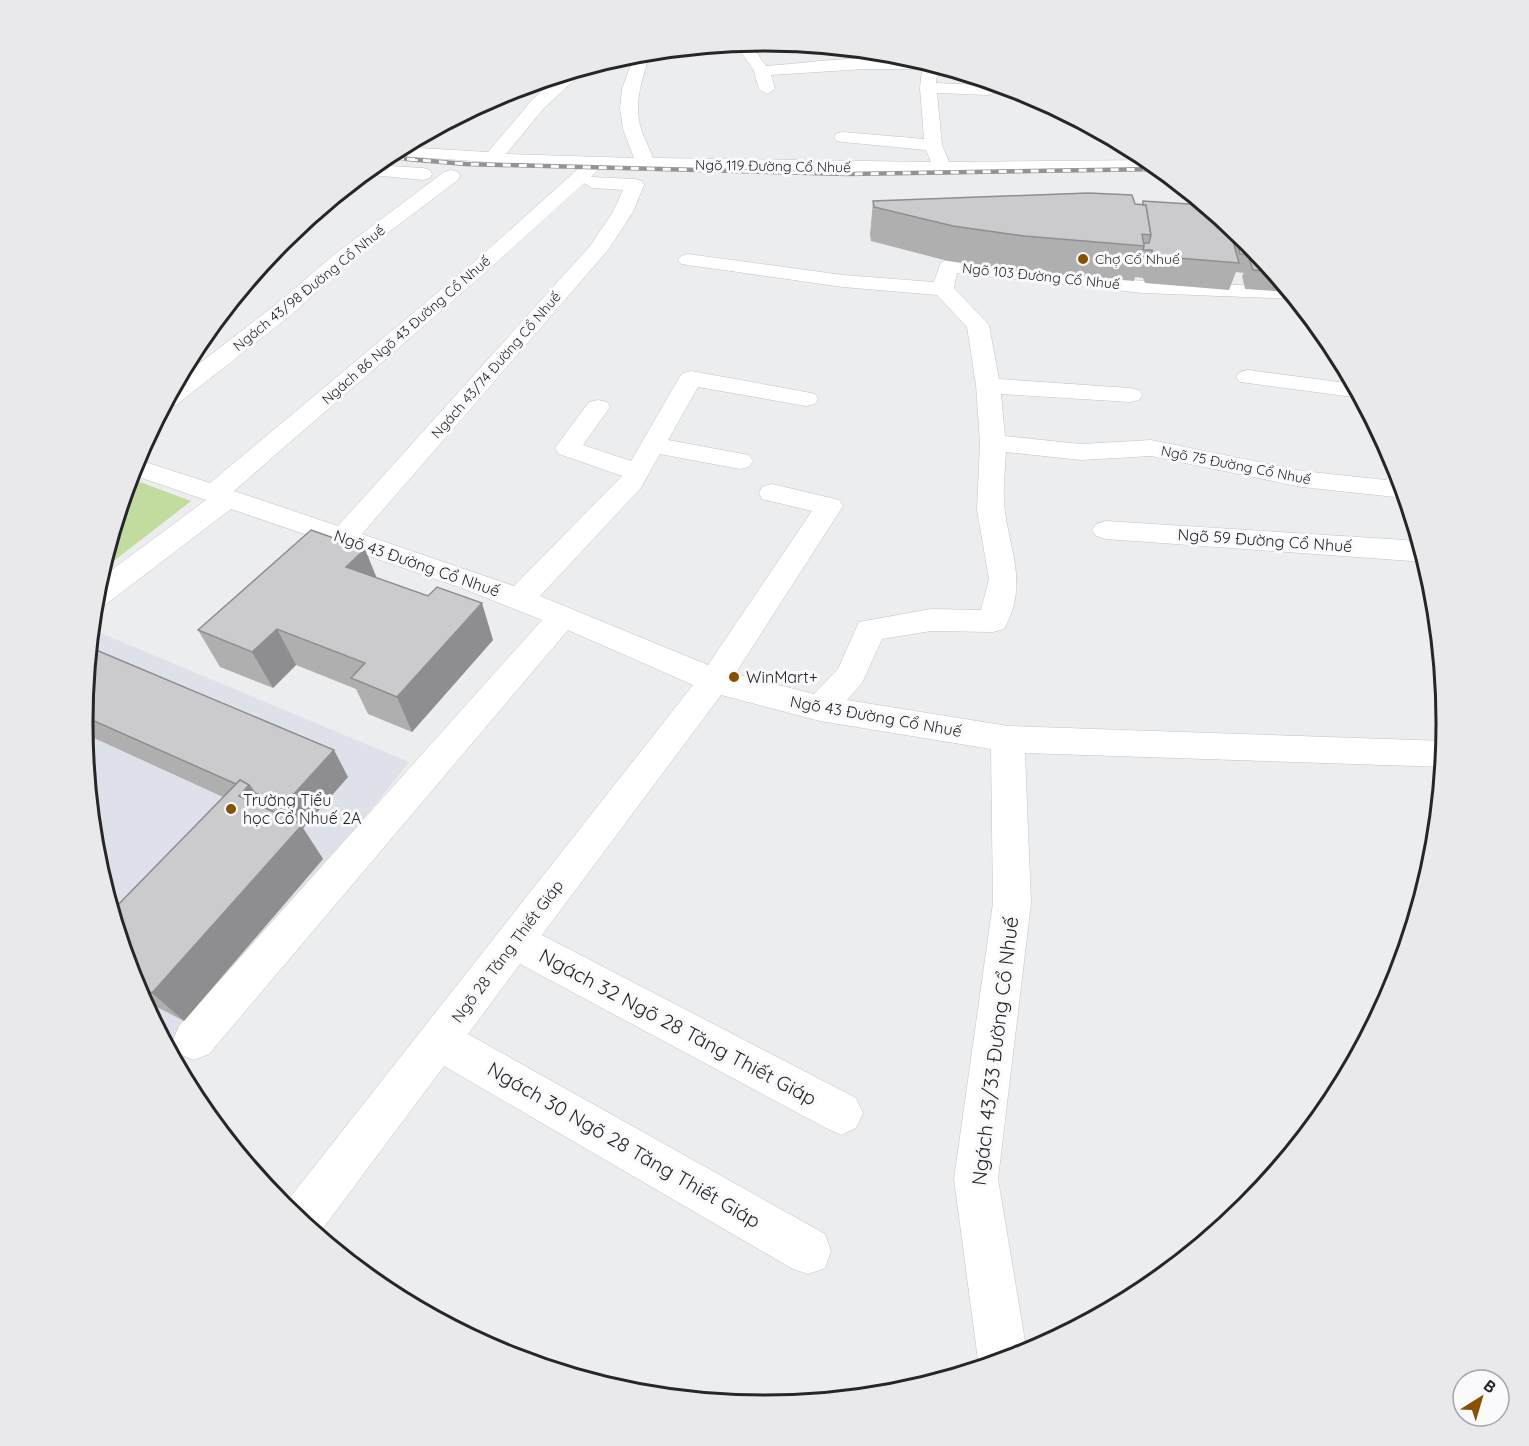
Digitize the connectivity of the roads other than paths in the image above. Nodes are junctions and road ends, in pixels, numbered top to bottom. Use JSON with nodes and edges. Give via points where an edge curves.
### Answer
{"nodes":[{"id":1,"x":748,"y":51,"type":"edge"},
{"id":2,"x":640,"y":63,"type":"edge"},
{"id":3,"x":896,"y":64,"type":"edge"},
{"id":4,"x":762,"y":71,"type":"junction"},
{"id":5,"x":929,"y":72,"type":"edge"},
{"id":6,"x":561,"y":83,"type":"edge"},
{"id":7,"x":928,"y":88,"type":"junction"},
{"id":8,"x":767,"y":89,"type":"dead end"},
{"id":9,"x":988,"y":90,"type":"edge"},
{"id":10,"x":843,"y":137,"type":"dead end"},
{"id":11,"x":933,"y":145,"type":"junction"},
{"id":12,"x":406,"y":155,"type":"edge"},
{"id":13,"x":493,"y":158,"type":"junction"},
{"id":14,"x":595,"y":163,"type":"junction"},
{"id":15,"x":1140,"y":165,"type":"edge"},
{"id":16,"x":466,"y":168,"type":"junction"},
{"id":17,"x":531,"y":168,"type":"junction"},
{"id":18,"x":942,"y":168,"type":"junction"},
{"id":19,"x":383,"y":170,"type":"edge"},
{"id":20,"x":640,"y":174,"type":"junction"},
{"id":21,"x":576,"y":181,"type":"junction"},
{"id":22,"x":688,"y":260,"type":"dead end"},
{"id":23,"x":943,"y":289,"type":"junction"},
{"id":24,"x":1281,"y":294,"type":"edge"},
{"id":25,"x":1248,"y":377,"type":"dead end"},
{"id":26,"x":988,"y":385,"type":"junction"},
{"id":27,"x":182,"y":388,"type":"edge"},
{"id":28,"x":1348,"y":391,"type":"edge"},
{"id":29,"x":1130,"y":395,"type":"dead end"},
{"id":30,"x":806,"y":399,"type":"dead end"},
{"id":31,"x":598,"y":407,"type":"dead end"},
{"id":32,"x":993,"y":443,"type":"junction"},
{"id":33,"x":652,"y":445,"type":"junction"},
{"id":34,"x":740,"y":461,"type":"dead end"},
{"id":35,"x":143,"y":469,"type":"edge"},
{"id":36,"x":637,"y":472,"type":"junction"},
{"id":37,"x":1394,"y":489,"type":"edge"},
{"id":38,"x":772,"y":493,"type":"dead end"},
{"id":39,"x":220,"y":496,"type":"junction"},
{"id":40,"x":1106,"y":530,"type":"dead end"},
{"id":41,"x":344,"y":537,"type":"junction"},
{"id":42,"x":1415,"y":552,"type":"edge"},
{"id":43,"x":106,"y":588,"type":"edge"},
{"id":44,"x":519,"y":599,"type":"junction"},
{"id":45,"x":563,"y":616,"type":"junction"},
{"id":46,"x":714,"y":681,"type":"junction"},
{"id":47,"x":820,"y":708,"type":"junction"},
{"id":48,"x":1008,"y":740,"type":"junction"},
{"id":49,"x":1435,"y":754,"type":"edge"},
{"id":50,"x":515,"y":941,"type":"junction"},
{"id":51,"x":194,"y":1040,"type":"dead end"},
{"id":52,"x":439,"y":1040,"type":"junction"},
{"id":53,"x":841,"y":1113,"type":"dead end"},
{"id":54,"x":306,"y":1214,"type":"edge"},
{"id":55,"x":808,"y":1251,"type":"dead end"},
{"id":56,"x":1002,"y":1351,"type":"edge"}],
"edges":[{"from":1,"to":4,"type":"street"},
{"from":2,"to":20,"type":"street","via":[[626,104],[632,130],[644,154]]},
{"from":3,"to":4,"type":"street"},
{"from":4,"to":8,"type":"street"},
{"from":5,"to":7,"type":"street"},
{"from":6,"to":13,"type":"street","via":[[538,103]]},
{"from":7,"to":9,"type":"street"},
{"from":7,"to":11,"type":"street"},
{"from":10,"to":11,"type":"street"},
{"from":11,"to":18,"type":"street"},
{"from":12,"to":16,"type":"street","name":"Ngõ 119 Đường Cổ Nhuế"},
{"from":13,"to":16,"type":"street","name":"Ngõ 119 Đường Cổ Nhuế"},
{"from":13,"to":17,"type":"street","name":"Ngõ 119 Đường Cổ Nhuế"},
{"from":14,"to":17,"type":"street","name":"Ngõ 119 Đường Cổ Nhuế"},
{"from":14,"to":20,"type":"street","name":"Ngõ 119 Đường Cổ Nhuế"},
{"from":14,"to":21,"type":"street","name":"Ngách 86 Ngõ 43 Đường Cổ Nhuế"},
{"from":15,"to":18,"type":"street","name":"Ngõ 119 Đường Cổ Nhuế"},
{"from":16,"to":19,"type":"street"},
{"from":16,"to":27,"type":"street","name":"Ngách 43/98 Đường Cổ Nhuế","via":[[342,258],[283,310]]},
{"from":17,"to":21,"type":"street"},
{"from":18,"to":20,"type":"street","name":"Ngõ 119 Đường Cổ Nhuế"},
{"from":20,"to":21,"type":"street"},
{"from":20,"to":41,"type":"street","name":"Ngách 43/74 Đường Cổ Nhuế","via":[[623,212],[598,250]]},
{"from":21,"to":39,"type":"street","name":"Ngách 86 Ngõ 43 Đường Cổ Nhuế"},
{"from":22,"to":23,"type":"street","via":[[843,281]]},
{"from":23,"to":24,"type":"street","name":"Ngõ 103 Đường Cổ Nhuế","via":[[948,267],[1143,287]]},
{"from":23,"to":26,"type":"street","name":"Ngõ 103 Đường Cổ Nhuế","via":[[978,325]]},
{"from":25,"to":28,"type":"street"},
{"from":26,"to":29,"type":"street"},
{"from":26,"to":32,"type":"street","name":"Ngõ 103 Đường Cổ Nhuế"},
{"from":30,"to":33,"type":"street","via":[[691,378]]},
{"from":31,"to":36,"type":"street","via":[[568,448]]},
{"from":32,"to":37,"type":"street","name":"Ngõ 75 Đường Cổ Nhuế","via":[[1081,452],[1151,448],[1302,479]]},
{"from":32,"to":47,"type":"street","name":"Ngõ 103 Đường Cổ Nhuế","via":[[991,510],[1004,579],[993,621],[931,620],[870,630],[850,675]]},
{"from":33,"to":34,"type":"street"},
{"from":33,"to":36,"type":"street"},
{"from":35,"to":39,"type":"street","name":"Ngõ 43 Đường Cổ Nhuế"},
{"from":36,"to":44,"type":"street","via":[[631,483]]},
{"from":38,"to":46,"type":"street","name":"Ngõ 28 Tăng Thiết Giáp","via":[[829,506]]},
{"from":39,"to":41,"type":"street","name":"Ngõ 43 Đường Cổ Nhuế"},
{"from":39,"to":43,"type":"street","name":"Ngách 86 Ngõ 43 Đường Cổ Nhuế"},
{"from":40,"to":42,"type":"street","name":"Ngõ 59 Đường Cổ Nhuế"},
{"from":41,"to":44,"type":"street","name":"Ngõ 43 Đường Cổ Nhuế"},
{"from":44,"to":45,"type":"street","name":"Ngõ 43 Đường Cổ Nhuế"},
{"from":45,"to":46,"type":"street","name":"Ngõ 43 Đường Cổ Nhuế"},
{"from":45,"to":51,"type":"street"},
{"from":46,"to":47,"type":"street","name":"Ngõ 43 Đường Cổ Nhuế"},
{"from":46,"to":50,"type":"street","name":"Ngõ 28 Tăng Thiết Giáp"},
{"from":47,"to":48,"type":"street","name":"Ngõ 43 Đường Cổ Nhuế"},
{"from":48,"to":49,"type":"street","name":"Ngõ 43 Đường Cổ Nhuế"},
{"from":48,"to":56,"type":"street","name":"Ngách 43/33 Đường Cổ Nhuế","via":[[1012,903],[976,1179]]},
{"from":50,"to":52,"type":"street","name":"Ngõ 28 Tăng Thiết Giáp"},
{"from":50,"to":53,"type":"street","name":"Ngách 32 Ngõ 28 Tăng Thiết Giáp"},
{"from":52,"to":54,"type":"street","name":"Ngõ 28 Tăng Thiết Giáp"},
{"from":52,"to":55,"type":"street","name":"Ngách 30 Ngõ 28 Tăng Thiết Giáp"}]}
